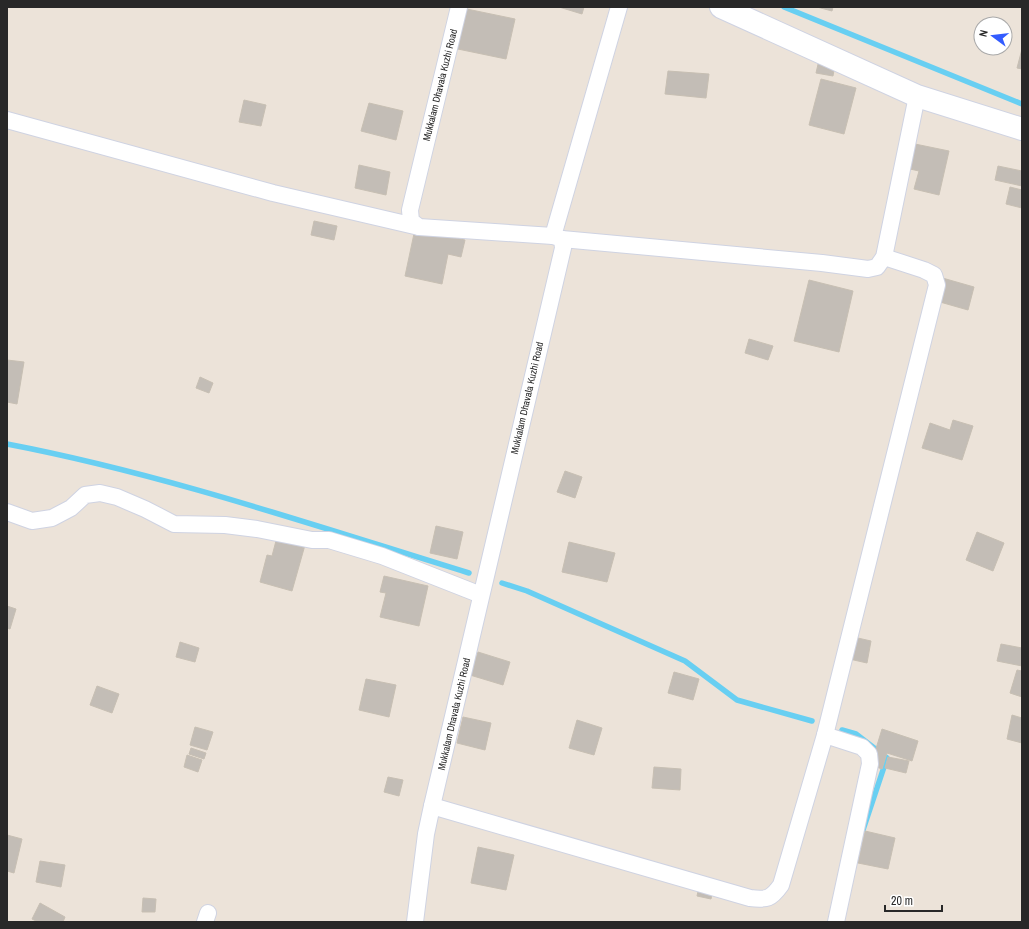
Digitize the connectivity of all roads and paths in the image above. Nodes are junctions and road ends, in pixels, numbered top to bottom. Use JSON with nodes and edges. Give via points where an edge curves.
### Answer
{"nodes":[{"id":1,"x":459,"y":7,"type":"edge"},
{"id":2,"x":619,"y":7,"type":"edge"},
{"id":3,"x":721,"y":7,"type":"edge"},
{"id":4,"x":917,"y":96,"type":"junction"},
{"id":5,"x":7,"y":120,"type":"edge"},
{"id":6,"x":1022,"y":129,"type":"edge"},
{"id":7,"x":419,"y":226,"type":"junction"},
{"id":8,"x":557,"y":238,"type":"junction"},
{"id":9,"x":884,"y":258,"type":"junction"},
{"id":10,"x":7,"y":512,"type":"edge"},
{"id":11,"x":481,"y":595,"type":"junction"},
{"id":12,"x":825,"y":735,"type":"junction"},
{"id":13,"x":432,"y":806,"type":"junction"},
{"id":14,"x":415,"y":922,"type":"edge"},
{"id":15,"x":836,"y":922,"type":"edge"}],
"edges":[{"from":1,"to":7,"type":"street","name":"Mukkalam Dhavala Kuzhi Road","via":[[410,210],[411,221]]},
{"from":2,"to":8,"type":"street","name":"Mukkalam Dhavala Kuzhi Road"},
{"from":3,"to":4,"type":"main road"},
{"from":4,"to":6,"type":"main road"},
{"from":4,"to":9,"type":"street"},
{"from":5,"to":7,"type":"street","via":[[273,193]]},
{"from":7,"to":8,"type":"street"},
{"from":8,"to":9,"type":"street","via":[[868,269],[877,267]]},
{"from":8,"to":11,"type":"street","name":"Mukkalam Dhavala Kuzhi Road","via":[[562,248]]},
{"from":9,"to":12,"type":"street","via":[[924,270],[934,275],[938,285]]},
{"from":10,"to":11,"type":"street","via":[[32,521],[52,518],[71,508],[85,495],[100,493],[117,497],[174,524],[225,525],[312,540],[330,540],[382,556]]},
{"from":11,"to":13,"type":"street","name":"Mukkalam Dhavala Kuzhi Road"},
{"from":12,"to":13,"type":"street","via":[[781,885],[773,896],[762,900]]},
{"from":12,"to":15,"type":"street","via":[[862,747],[870,754]]},
{"from":13,"to":14,"type":"street","name":"Mukkalam Dhavala Kuzhi Road"}]}
